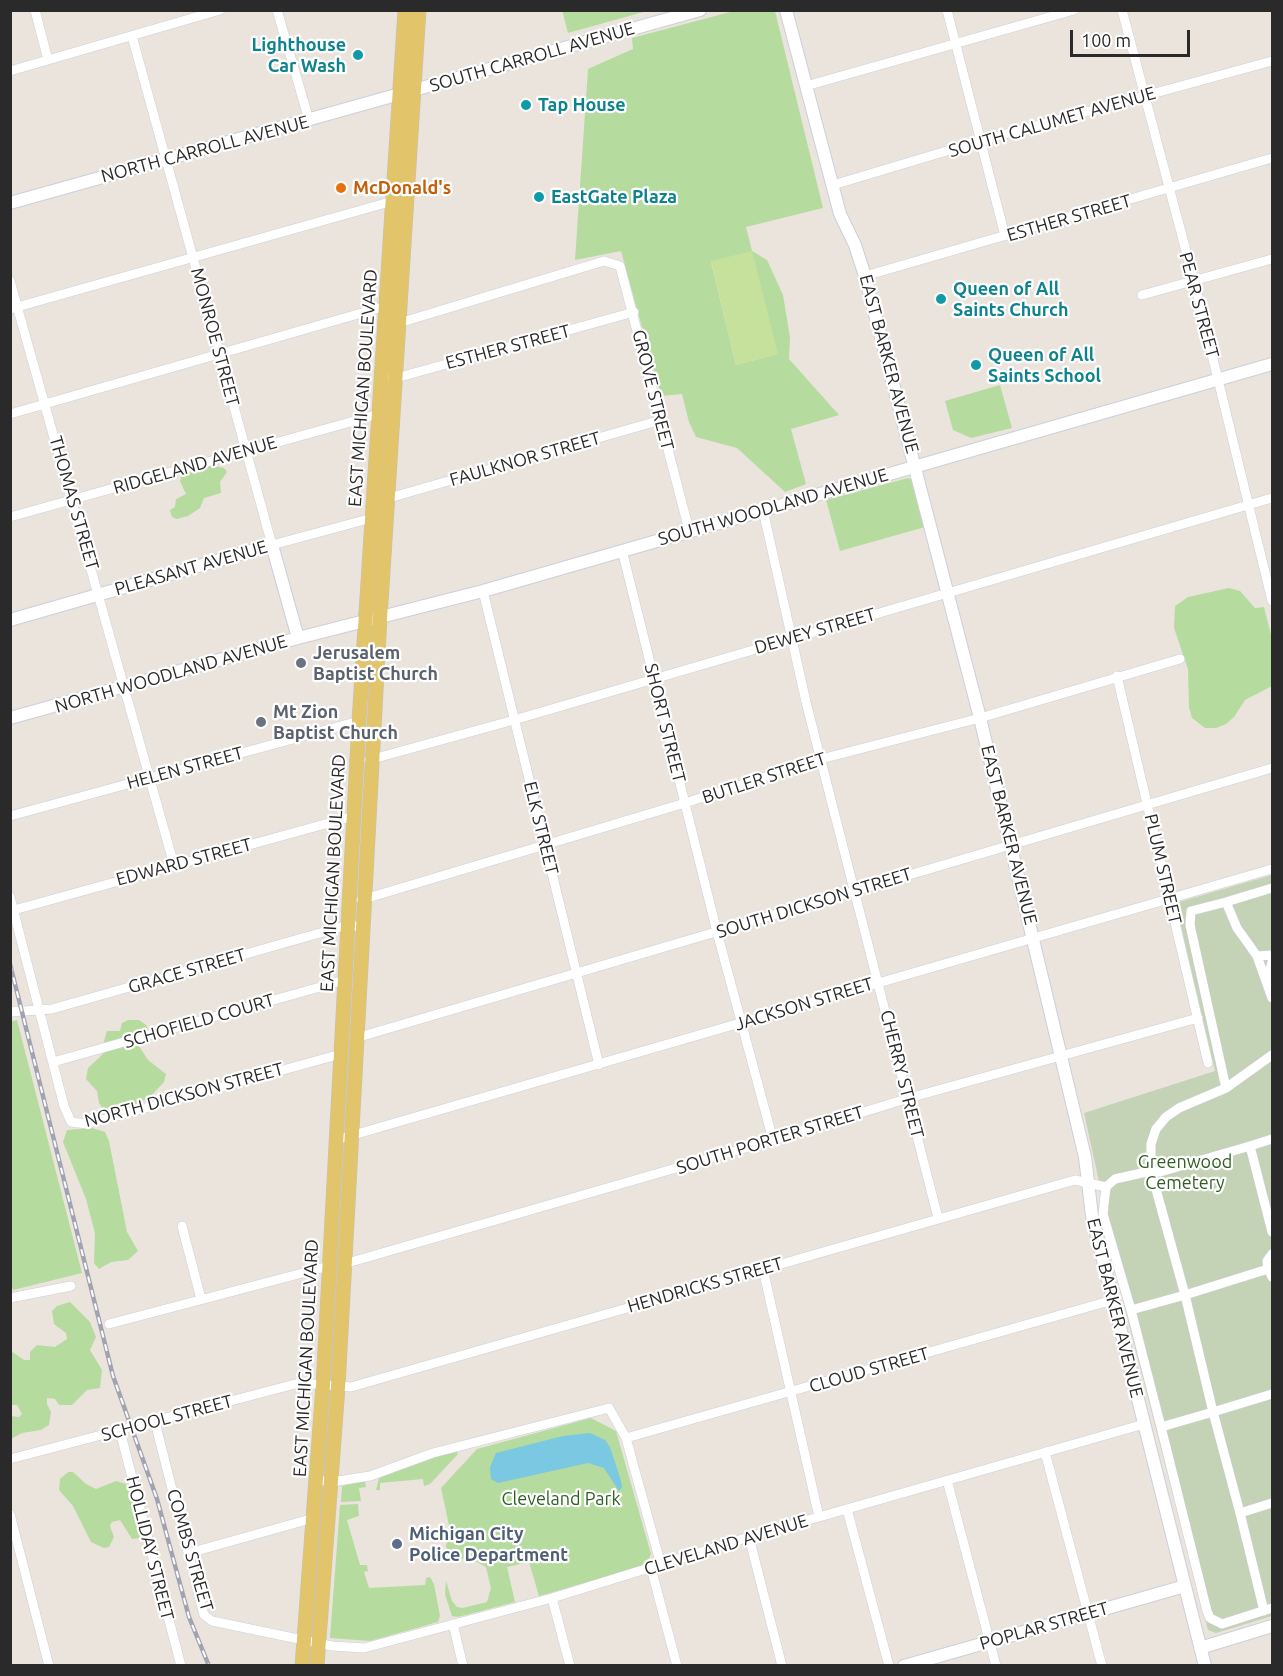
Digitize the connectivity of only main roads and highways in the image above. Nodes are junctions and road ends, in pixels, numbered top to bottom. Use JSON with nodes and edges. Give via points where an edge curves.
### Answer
{"nodes":[{"id":1,"x":405,"y":10,"type":"edge"},
{"id":2,"x":419,"y":10,"type":"edge"},
{"id":3,"x":389,"y":378,"type":"junction"},
{"id":4,"x":373,"y":619,"type":"junction"},
{"id":5,"x":357,"y":900,"type":"junction"},
{"id":6,"x":324,"y":1481,"type":"junction"},
{"id":7,"x":312,"y":1641,"type":"junction"},
{"id":8,"x":302,"y":1665,"type":"edge"},
{"id":9,"x":317,"y":1665,"type":"edge"}],
"edges":[{"from":1,"to":3,"type":"main road","name":"EAST MICHIGAN BOULEVARD","via":[[386,306]]},
{"from":2,"to":3,"type":"main road","name":"EAST MICHIGAN BOULEVARD","via":[[399,323]]},
{"from":3,"to":4,"type":"main road","name":"EAST MICHIGAN BOULEVARD","via":[[389,498]]},
{"from":3,"to":4,"type":"main road","name":"EAST MICHIGAN BOULEVARD","via":[[379,414],[372,518]]},
{"from":4,"to":5,"type":"main road","name":"EAST MICHIGAN BOULEVARD","via":[[372,760]]},
{"from":4,"to":5,"type":"main road","name":"EAST MICHIGAN BOULEVARD","via":[[359,721],[354,816]]},
{"from":5,"to":6,"type":"main road","name":"EAST MICHIGAN BOULEVARD","via":[[362,927],[338,1387]]},
{"from":5,"to":6,"type":"main road","name":"EAST MICHIGAN BOULEVARD","via":[[348,925],[323,1385]]},
{"from":6,"to":7,"type":"main road","name":"EAST MICHIGAN BOULEVARD"},
{"from":6,"to":7,"type":"main road","name":"EAST MICHIGAN BOULEVARD","via":[[314,1518]]},
{"from":7,"to":8,"type":"main road","name":"EAST MICHIGAN BOULEVARD"},
{"from":7,"to":9,"type":"main road","name":"EAST MICHIGAN BOULEVARD"}]}
